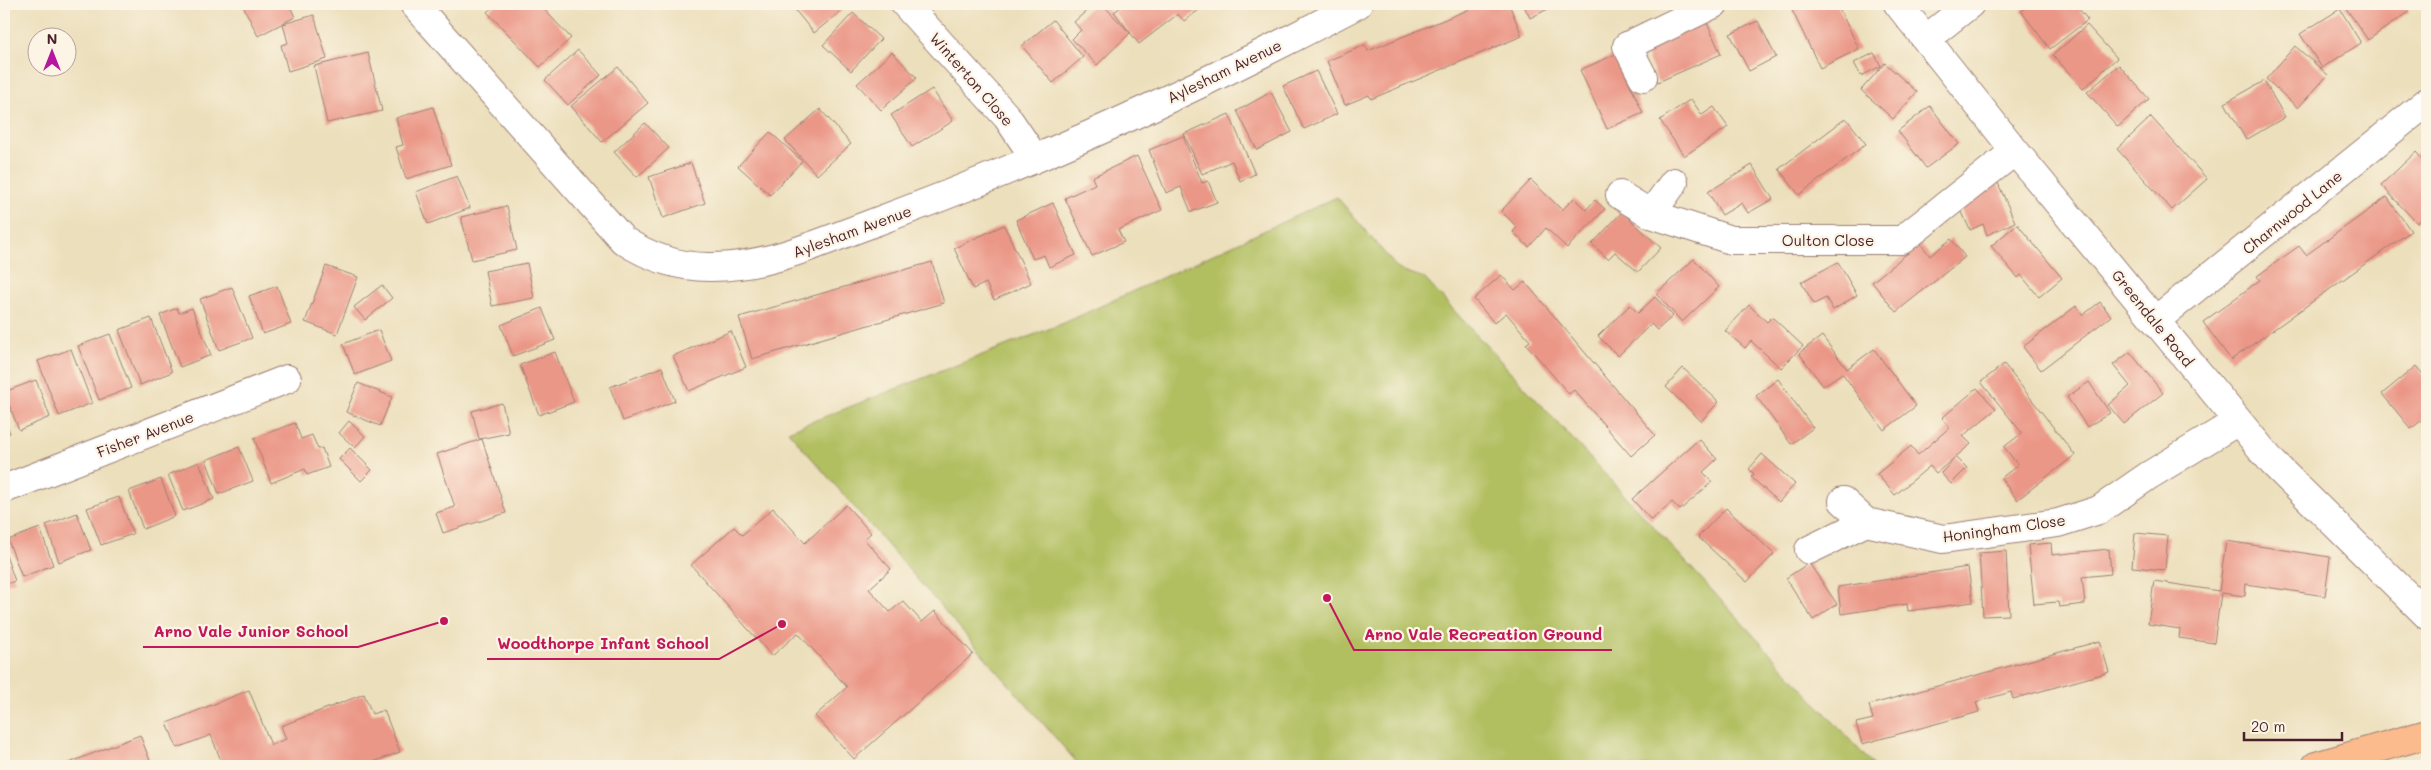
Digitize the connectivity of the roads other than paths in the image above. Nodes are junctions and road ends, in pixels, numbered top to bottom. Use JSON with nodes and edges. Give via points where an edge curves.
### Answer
{"nodes":[{"id":1,"x":414,"y":4,"type":"edge"},
{"id":2,"x":905,"y":4,"type":"edge"},
{"id":3,"x":1358,"y":4,"type":"edge"},
{"id":4,"x":1714,"y":4,"type":"edge"},
{"id":5,"x":1898,"y":4,"type":"edge"},
{"id":6,"x":1970,"y":4,"type":"edge"},
{"id":7,"x":1926,"y":39,"type":"junction"},
{"id":8,"x":1643,"y":76,"type":"dead end"},
{"id":9,"x":2427,"y":102,"type":"edge"},
{"id":10,"x":2015,"y":151,"type":"junction"},
{"id":11,"x":1034,"y":157,"type":"junction"},
{"id":12,"x":1674,"y":182,"type":"dead end"},
{"id":13,"x":1620,"y":195,"type":"dead end"},
{"id":14,"x":1651,"y":214,"type":"junction"},
{"id":15,"x":2156,"y":320,"type":"junction"},
{"id":16,"x":287,"y":379,"type":"dead end"},
{"id":17,"x":2238,"y":421,"type":"junction"},
{"id":18,"x":4,"y":489,"type":"edge"},
{"id":19,"x":1844,"y":501,"type":"dead end"},
{"id":20,"x":1866,"y":522,"type":"junction"},
{"id":21,"x":1808,"y":550,"type":"dead end"},
{"id":22,"x":2427,"y":615,"type":"edge"},
{"id":23,"x":2427,"y":734,"type":"edge"},
{"id":24,"x":2316,"y":766,"type":"edge"}],
"edges":[{"from":1,"to":11,"type":"street","name":"Aylesham Avenue","via":[[623,240],[655,258],[673,263],[709,268],[786,255],[932,202]]},
{"from":2,"to":11,"type":"street","name":"Winterton Close","via":[[1007,118]]},
{"from":3,"to":11,"type":"street","name":"Aylesham Avenue","via":[[1186,91]]},
{"from":4,"to":8,"type":"street","via":[[1627,46]]},
{"from":5,"to":7,"type":"street","name":"Greendale Road"},
{"from":6,"to":7,"type":"street"},
{"from":7,"to":10,"type":"street","name":"Greendale Road"},
{"from":9,"to":15,"type":"street","name":"Charnwood Lane"},
{"from":10,"to":14,"type":"street","name":"Oulton Close","via":[[1902,240],[1731,240]]},
{"from":10,"to":15,"type":"street","name":"Greendale Road"},
{"from":12,"to":14,"type":"street"},
{"from":13,"to":14,"type":"street","name":"Oulton Close"},
{"from":15,"to":17,"type":"street","name":"Greendale Road"},
{"from":16,"to":18,"type":"street","name":"Fisher Avenue"},
{"from":17,"to":20,"type":"street","name":"Honingham Close","via":[[2099,510],[2058,524],[1943,539]]},
{"from":17,"to":22,"type":"street","name":"Greendale Road","via":[[2273,463]]},
{"from":19,"to":20,"type":"street"},
{"from":20,"to":21,"type":"street"},
{"from":23,"to":24,"type":"main road"}]}
